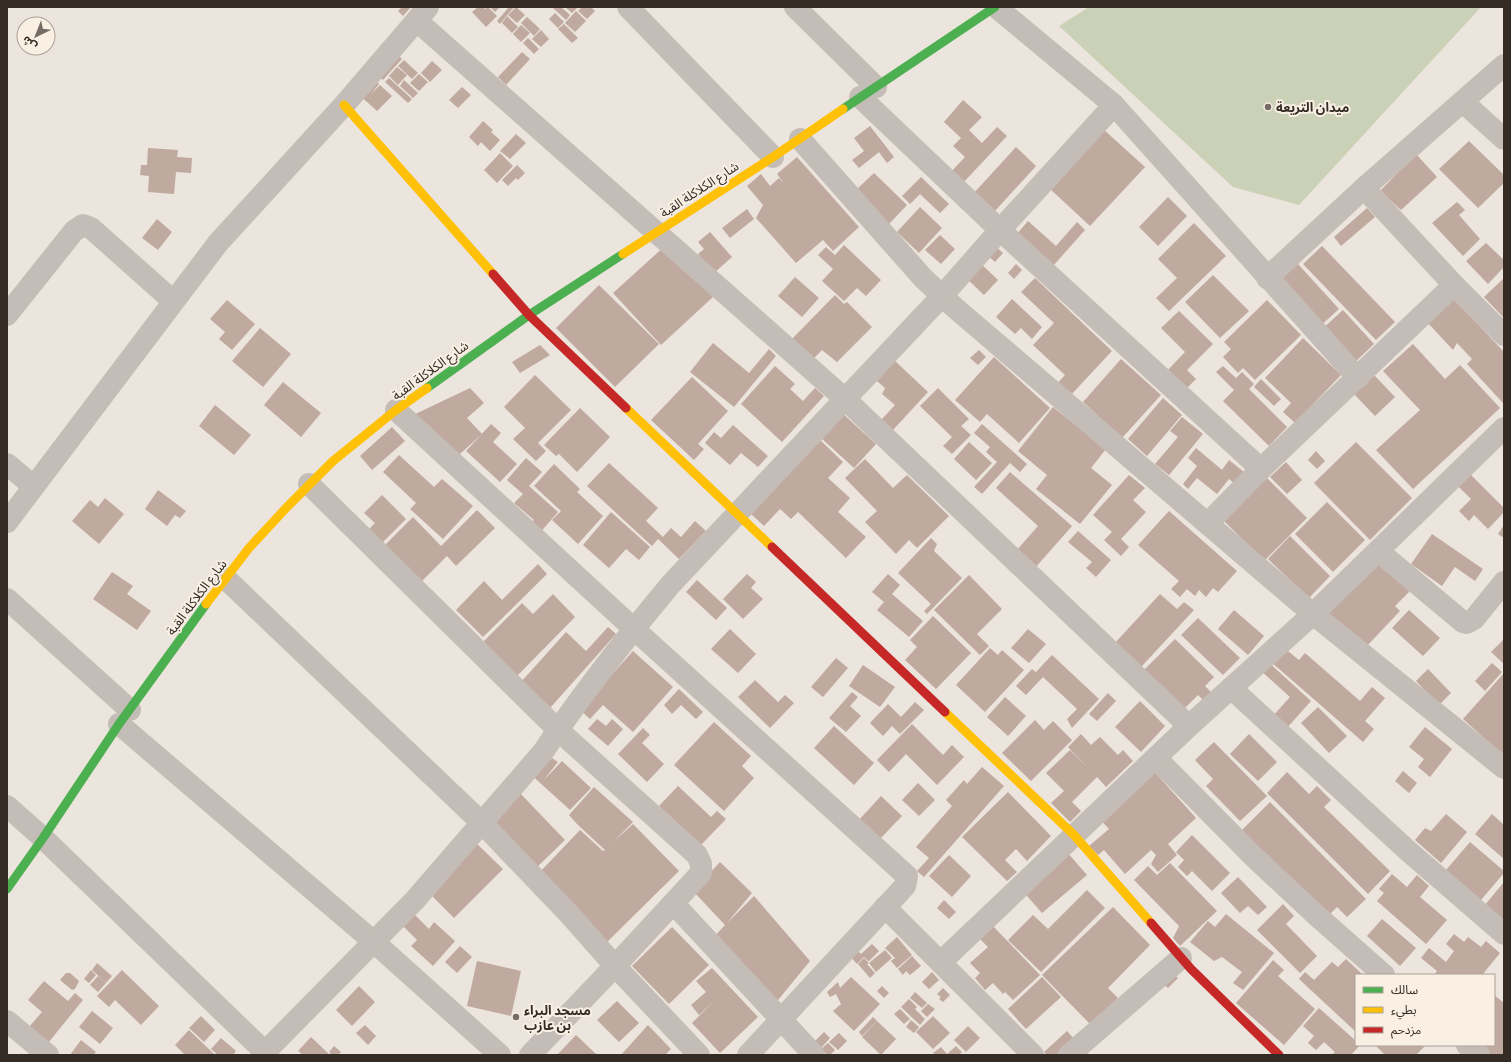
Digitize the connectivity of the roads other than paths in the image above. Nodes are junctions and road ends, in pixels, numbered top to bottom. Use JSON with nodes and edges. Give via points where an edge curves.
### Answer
{"nodes":[{"id":1,"x":628,"y":7,"type":"edge"},
{"id":2,"x":795,"y":7,"type":"edge"},
{"id":3,"x":996,"y":7,"type":"edge"},
{"id":4,"x":422,"y":14,"type":"edge"},
{"id":5,"x":1504,"y":66,"type":"edge"},
{"id":6,"x":868,"y":92,"type":"junction"},
{"id":7,"x":1463,"y":102,"type":"junction"},
{"id":8,"x":344,"y":105,"type":"junction"},
{"id":9,"x":1114,"y":105,"type":"junction"},
{"id":10,"x":800,"y":139,"type":"junction"},
{"id":11,"x":1504,"y":139,"type":"edge"},
{"id":12,"x":773,"y":157,"type":"junction"},
{"id":13,"x":1364,"y":188,"type":"junction"},
{"id":14,"x":1000,"y":230,"type":"junction"},
{"id":15,"x":656,"y":231,"type":"junction"},
{"id":16,"x":1267,"y":278,"type":"junction"},
{"id":17,"x":1454,"y":285,"type":"junction"},
{"id":18,"x":942,"y":296,"type":"junction"},
{"id":19,"x":173,"y":301,"type":"junction"},
{"id":20,"x":529,"y":314,"type":"junction"},
{"id":21,"x":7,"y":316,"type":"edge"},
{"id":22,"x":1504,"y":335,"type":"edge"},
{"id":23,"x":1358,"y":378,"type":"junction"},
{"id":24,"x":845,"y":399,"type":"junction"},
{"id":25,"x":396,"y":410,"type":"junction"},
{"id":26,"x":1504,"y":428,"type":"edge"},
{"id":27,"x":7,"y":464,"type":"edge"},
{"id":28,"x":1261,"y":469,"type":"junction"},
{"id":29,"x":309,"y":484,"type":"junction"},
{"id":30,"x":33,"y":486,"type":"junction"},
{"id":31,"x":738,"y":513,"type":"junction"},
{"id":32,"x":7,"y":522,"type":"edge"},
{"id":33,"x":1208,"y":523,"type":"junction"},
{"id":34,"x":1378,"y":551,"type":"junction"},
{"id":35,"x":225,"y":578,"type":"junction"},
{"id":36,"x":1504,"y":582,"type":"edge"},
{"id":37,"x":7,"y":599,"type":"edge"},
{"id":38,"x":1313,"y":614,"type":"junction"},
{"id":39,"x":634,"y":629,"type":"junction"},
{"id":40,"x":1231,"y":688,"type":"junction"},
{"id":41,"x":124,"y":717,"type":"junction"},
{"id":42,"x":1189,"y":726,"type":"junction"},
{"id":43,"x":558,"y":730,"type":"junction"},
{"id":44,"x":1156,"y":758,"type":"junction"},
{"id":45,"x":1504,"y":768,"type":"edge"},
{"id":46,"x":7,"y":806,"type":"edge"},
{"id":47,"x":482,"y":823,"type":"junction"},
{"id":48,"x":1074,"y":835,"type":"junction"},
{"id":49,"x":43,"y":838,"type":"junction"},
{"id":50,"x":7,"y":889,"type":"edge"},
{"id":51,"x":674,"y":904,"type":"junction"},
{"id":52,"x":885,"y":907,"type":"junction"},
{"id":53,"x":1504,"y":934,"type":"edge"},
{"id":54,"x":374,"y":942,"type":"junction"},
{"id":55,"x":1181,"y":958,"type":"junction"},
{"id":56,"x":941,"y":962,"type":"junction"},
{"id":57,"x":615,"y":966,"type":"junction"},
{"id":58,"x":1383,"y":974,"type":"edge"},
{"id":59,"x":781,"y":1019,"type":"junction"},
{"id":60,"x":7,"y":1021,"type":"edge"},
{"id":61,"x":1468,"y":1046,"type":"edge"},
{"id":62,"x":265,"y":1054,"type":"edge"},
{"id":63,"x":48,"y":1055,"type":"edge"},
{"id":64,"x":500,"y":1055,"type":"edge"},
{"id":65,"x":530,"y":1055,"type":"edge"},
{"id":66,"x":699,"y":1055,"type":"edge"},
{"id":67,"x":748,"y":1055,"type":"edge"},
{"id":68,"x":814,"y":1055,"type":"edge"},
{"id":69,"x":1033,"y":1055,"type":"edge"},
{"id":70,"x":1069,"y":1055,"type":"edge"},
{"id":71,"x":1279,"y":1055,"type":"edge"},
{"id":72,"x":1479,"y":1055,"type":"edge"}],
"edges":[{"from":1,"to":12,"type":"street"},
{"from":2,"to":6,"type":"street"},
{"from":3,"to":6,"type":"street","name":"شارع الكلاكلة القبة"},
{"from":3,"to":9,"type":"street"},
{"from":4,"to":8,"type":"street"},
{"from":4,"to":15,"type":"street"},
{"from":5,"to":7,"type":"street"},
{"from":6,"to":10,"type":"street","name":"شارع الكلاكلة القبة"},
{"from":6,"to":14,"type":"street"},
{"from":7,"to":11,"type":"street"},
{"from":7,"to":13,"type":"street"},
{"from":8,"to":19,"type":"street","via":[[223,237]]},
{"from":8,"to":20,"type":"street"},
{"from":9,"to":14,"type":"street"},
{"from":9,"to":16,"type":"street"},
{"from":10,"to":12,"type":"street","name":"شارع الكلاكلة القبة"},
{"from":10,"to":18,"type":"street","via":[[923,278]]},
{"from":12,"to":15,"type":"street","name":"شارع الكلاكلة القبة"},
{"from":13,"to":16,"type":"street"},
{"from":13,"to":17,"type":"street"},
{"from":14,"to":18,"type":"street"},
{"from":14,"to":28,"type":"street"},
{"from":15,"to":20,"type":"street","name":"شارع الكلاكلة القبة"},
{"from":15,"to":24,"type":"street"},
{"from":16,"to":23,"type":"street"},
{"from":17,"to":22,"type":"street"},
{"from":17,"to":23,"type":"street"},
{"from":18,"to":24,"type":"street"},
{"from":18,"to":33,"type":"street"},
{"from":19,"to":21,"type":"street","via":[[91,228],[83,225],[74,231]]},
{"from":19,"to":30,"type":"street"},
{"from":20,"to":25,"type":"street","name":"شارع الكلاكلة القبة"},
{"from":20,"to":31,"type":"street"},
{"from":23,"to":28,"type":"street"},
{"from":24,"to":31,"type":"street"},
{"from":24,"to":42,"type":"street"},
{"from":25,"to":29,"type":"street","name":"شارع الكلاكلة القبة"},
{"from":25,"to":39,"type":"street"},
{"from":26,"to":34,"type":"street"},
{"from":27,"to":30,"type":"street"},
{"from":28,"to":33,"type":"street"},
{"from":29,"to":35,"type":"street","name":"شارع الكلاكلة القبة","via":[[249,548]]},
{"from":29,"to":43,"type":"street"},
{"from":30,"to":32,"type":"street"},
{"from":31,"to":39,"type":"street","via":[[671,584]]},
{"from":31,"to":48,"type":"street"},
{"from":33,"to":38,"type":"street"},
{"from":34,"to":36,"type":"street","via":[[1463,622],[1468,623],[1474,619]]},
{"from":34,"to":38,"type":"street"},
{"from":35,"to":41,"type":"street","name":"شارع الكلاكلة القبة"},
{"from":35,"to":47,"type":"street"},
{"from":37,"to":41,"type":"street"},
{"from":38,"to":40,"type":"street"},
{"from":38,"to":45,"type":"street"},
{"from":39,"to":43,"type":"street"},
{"from":39,"to":52,"type":"street","via":[[907,876],[905,886]]},
{"from":40,"to":42,"type":"street"},
{"from":40,"to":53,"type":"street","via":[[1413,855]]},
{"from":41,"to":49,"type":"street","name":"شارع الكلاكلة القبة"},
{"from":41,"to":54,"type":"street"},
{"from":42,"to":44,"type":"street"},
{"from":43,"to":47,"type":"street","via":[[543,752]]},
{"from":43,"to":51,"type":"street","via":[[697,855],[701,873]]},
{"from":44,"to":48,"type":"street"},
{"from":44,"to":58,"type":"street","via":[[1254,857]]},
{"from":46,"to":49,"type":"street"},
{"from":47,"to":54,"type":"street","via":[[415,900]]},
{"from":47,"to":57,"type":"street"},
{"from":48,"to":55,"type":"street"},
{"from":48,"to":56,"type":"street"},
{"from":49,"to":50,"type":"street","name":"شارع الكلاكلة القبة"},
{"from":49,"to":62,"type":"street"},
{"from":51,"to":57,"type":"street"},
{"from":51,"to":59,"type":"street"},
{"from":52,"to":56,"type":"street"},
{"from":52,"to":59,"type":"street"},
{"from":54,"to":62,"type":"street"},
{"from":54,"to":64,"type":"street"},
{"from":55,"to":70,"type":"street"},
{"from":55,"to":71,"type":"street"},
{"from":56,"to":69,"type":"street"},
{"from":57,"to":65,"type":"street"},
{"from":57,"to":66,"type":"street"},
{"from":59,"to":67,"type":"street"},
{"from":59,"to":68,"type":"street"},
{"from":60,"to":63,"type":"street"},
{"from":61,"to":72,"type":"street"}]}
